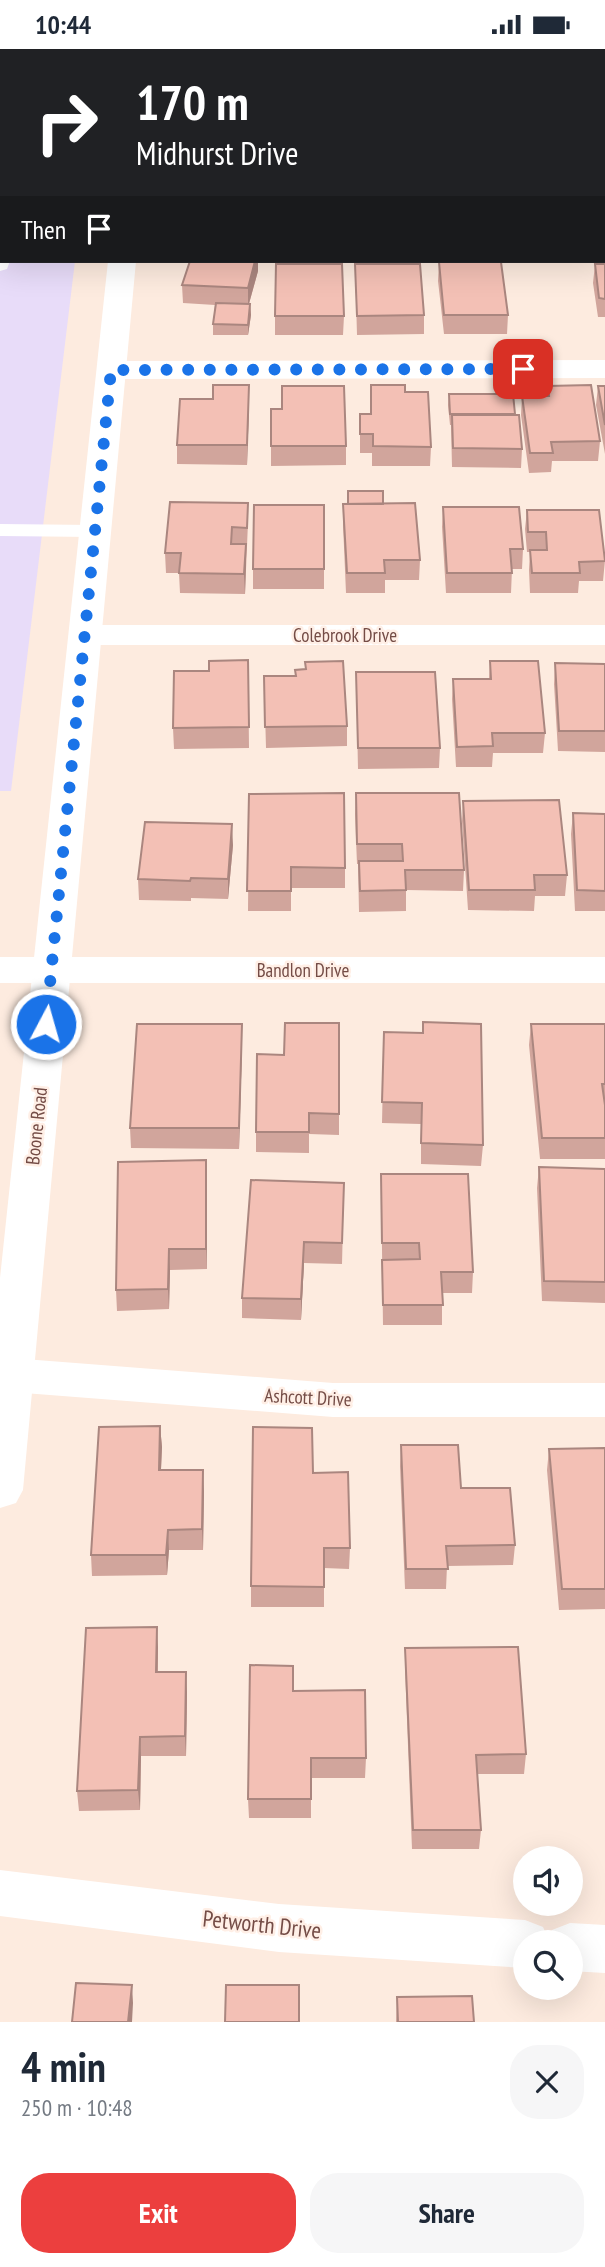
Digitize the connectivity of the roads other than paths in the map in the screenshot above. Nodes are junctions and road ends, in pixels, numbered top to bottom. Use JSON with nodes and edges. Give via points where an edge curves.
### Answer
{"nodes":[{"id":1,"x":122,"y":263,"type":"edge"},
{"id":2,"x":605,"y":369,"type":"edge"},
{"id":3,"x":111,"y":370,"type":"junction"},
{"id":4,"x":0,"y":530,"type":"edge"},
{"id":5,"x":94,"y":531,"type":"junction"},
{"id":6,"x":85,"y":635,"type":"junction"},
{"id":7,"x":605,"y":635,"type":"edge"},
{"id":8,"x":0,"y":970,"type":"edge"},
{"id":9,"x":51,"y":970,"type":"junction"},
{"id":10,"x":605,"y":970,"type":"edge"},
{"id":11,"x":7,"y":1393,"type":"edge"},
{"id":12,"x":605,"y":1400,"type":"edge"},
{"id":13,"x":0,"y":1490,"type":"edge"},
{"id":14,"x":0,"y":1893,"type":"edge"},
{"id":15,"x":513,"y":1943,"type":"edge"},
{"id":16,"x":583,"y":1948,"type":"edge"},
{"id":17,"x":605,"y":1949,"type":"edge"}],
"edges":[{"from":1,"to":3,"type":"street","name":"Boone Road"},
{"from":2,"to":3,"type":"street"},
{"from":3,"to":5,"type":"street","name":"Boone Road"},
{"from":4,"to":5,"type":"lane"},
{"from":5,"to":6,"type":"street","name":"Boone Road"},
{"from":6,"to":7,"type":"street","name":"Colebrook Drive"},
{"from":6,"to":9,"type":"street","name":"Boone Road"},
{"from":8,"to":9,"type":"street","name":"Bandlon Drive"},
{"from":9,"to":10,"type":"street","name":"Bandlon Drive"},
{"from":9,"to":11,"type":"street","name":"Boone Road"},
{"from":11,"to":12,"type":"street","name":"Ashcott Drive"},
{"from":11,"to":13,"type":"street","name":"Boone Road"},
{"from":14,"to":15,"type":"street","name":"Petworth Drive","via":[[279,1928]]},
{"from":16,"to":17,"type":"street"}]}
